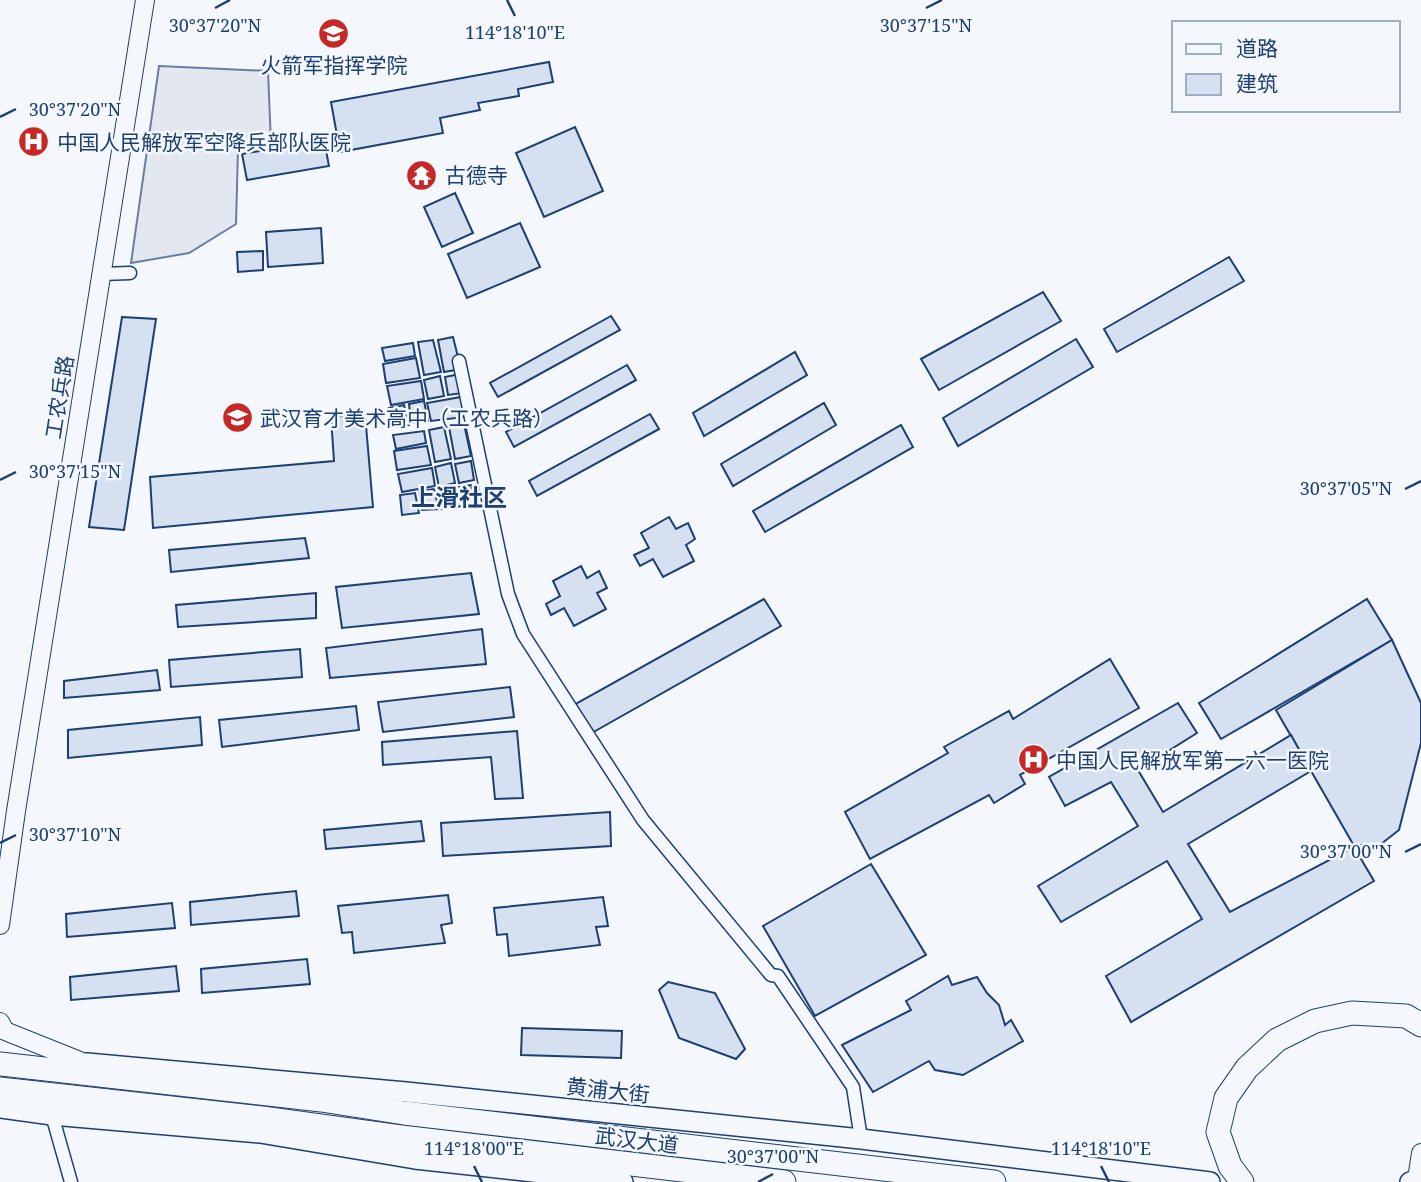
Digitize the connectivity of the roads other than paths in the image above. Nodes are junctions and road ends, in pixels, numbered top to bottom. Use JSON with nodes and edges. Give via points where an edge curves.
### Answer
{"nodes":[{"id":1,"x":137,"y":0,"type":"edge"},
{"id":2,"x":145,"y":0,"type":"edge"},
{"id":3,"x":130,"y":273,"type":"dead end"},
{"id":4,"x":102,"y":274,"type":"junction"},
{"id":5,"x":459,"y":361,"type":"dead end"},
{"id":6,"x":0,"y":864,"type":"edge"},
{"id":7,"x":0,"y":925,"type":"edge"},
{"id":8,"x":0,"y":1022,"type":"edge"},
{"id":9,"x":1421,"y":1025,"type":"edge"},
{"id":10,"x":0,"y":1053,"type":"edge"},
{"id":11,"x":85,"y":1063,"type":"junction"},
{"id":12,"x":0,"y":1064,"type":"edge"},
{"id":13,"x":275,"y":1080,"type":"junction"},
{"id":14,"x":0,"y":1089,"type":"edge"},
{"id":15,"x":321,"y":1100,"type":"junction"},
{"id":16,"x":0,"y":1108,"type":"edge"},
{"id":17,"x":52,"y":1115,"type":"junction"},
{"id":18,"x":260,"y":1133,"type":"junction"},
{"id":19,"x":401,"y":1137,"type":"junction"},
{"id":20,"x":861,"y":1139,"type":"junction"},
{"id":21,"x":1421,"y":1153,"type":"edge"},
{"id":22,"x":1416,"y":1180,"type":"edge"},
{"id":23,"x":71,"y":1182,"type":"edge"},
{"id":24,"x":623,"y":1182,"type":"edge"},
{"id":25,"x":784,"y":1182,"type":"edge"},
{"id":26,"x":994,"y":1182,"type":"edge"},
{"id":27,"x":1210,"y":1182,"type":"edge"},
{"id":28,"x":1242,"y":1182,"type":"edge"}],
"edges":[{"from":1,"to":6,"type":"street","name":"工农兵路"},
{"from":2,"to":4,"type":"street","name":"工农兵路"},
{"from":3,"to":4,"type":"street"},
{"from":4,"to":7,"type":"street","name":"工农兵路"},
{"from":5,"to":20,"type":"street","via":[[508,594],[523,634],[643,820],[771,975],[778,976],[853,1087]]},
{"from":8,"to":11,"type":"street","via":[[5,1031]]},
{"from":9,"to":28,"type":"highway","via":[[1406,1016],[1352,1013],[1315,1021],[1277,1040],[1247,1068],[1226,1098],[1218,1132],[1230,1166]]},
{"from":10,"to":11,"type":"main road","name":"黄浦大街"},
{"from":11,"to":13,"type":"main road","name":"黄浦大街"},
{"from":12,"to":15,"type":"highway"},
{"from":13,"to":15,"type":"highway"},
{"from":13,"to":20,"type":"main road","name":"黄浦大街"},
{"from":14,"to":19,"type":"highway"},
{"from":15,"to":26,"type":"highway","name":"武汉大道"},
{"from":16,"to":17,"type":"main road"},
{"from":17,"to":18,"type":"main road"},
{"from":17,"to":23,"type":"street"},
{"from":18,"to":19,"type":"highway"},
{"from":18,"to":24,"type":"main road","via":[[415,1159]]},
{"from":19,"to":25,"type":"highway"},
{"from":20,"to":27,"type":"main road","name":"黄浦大街"},
{"from":21,"to":22,"type":"street"}]}
